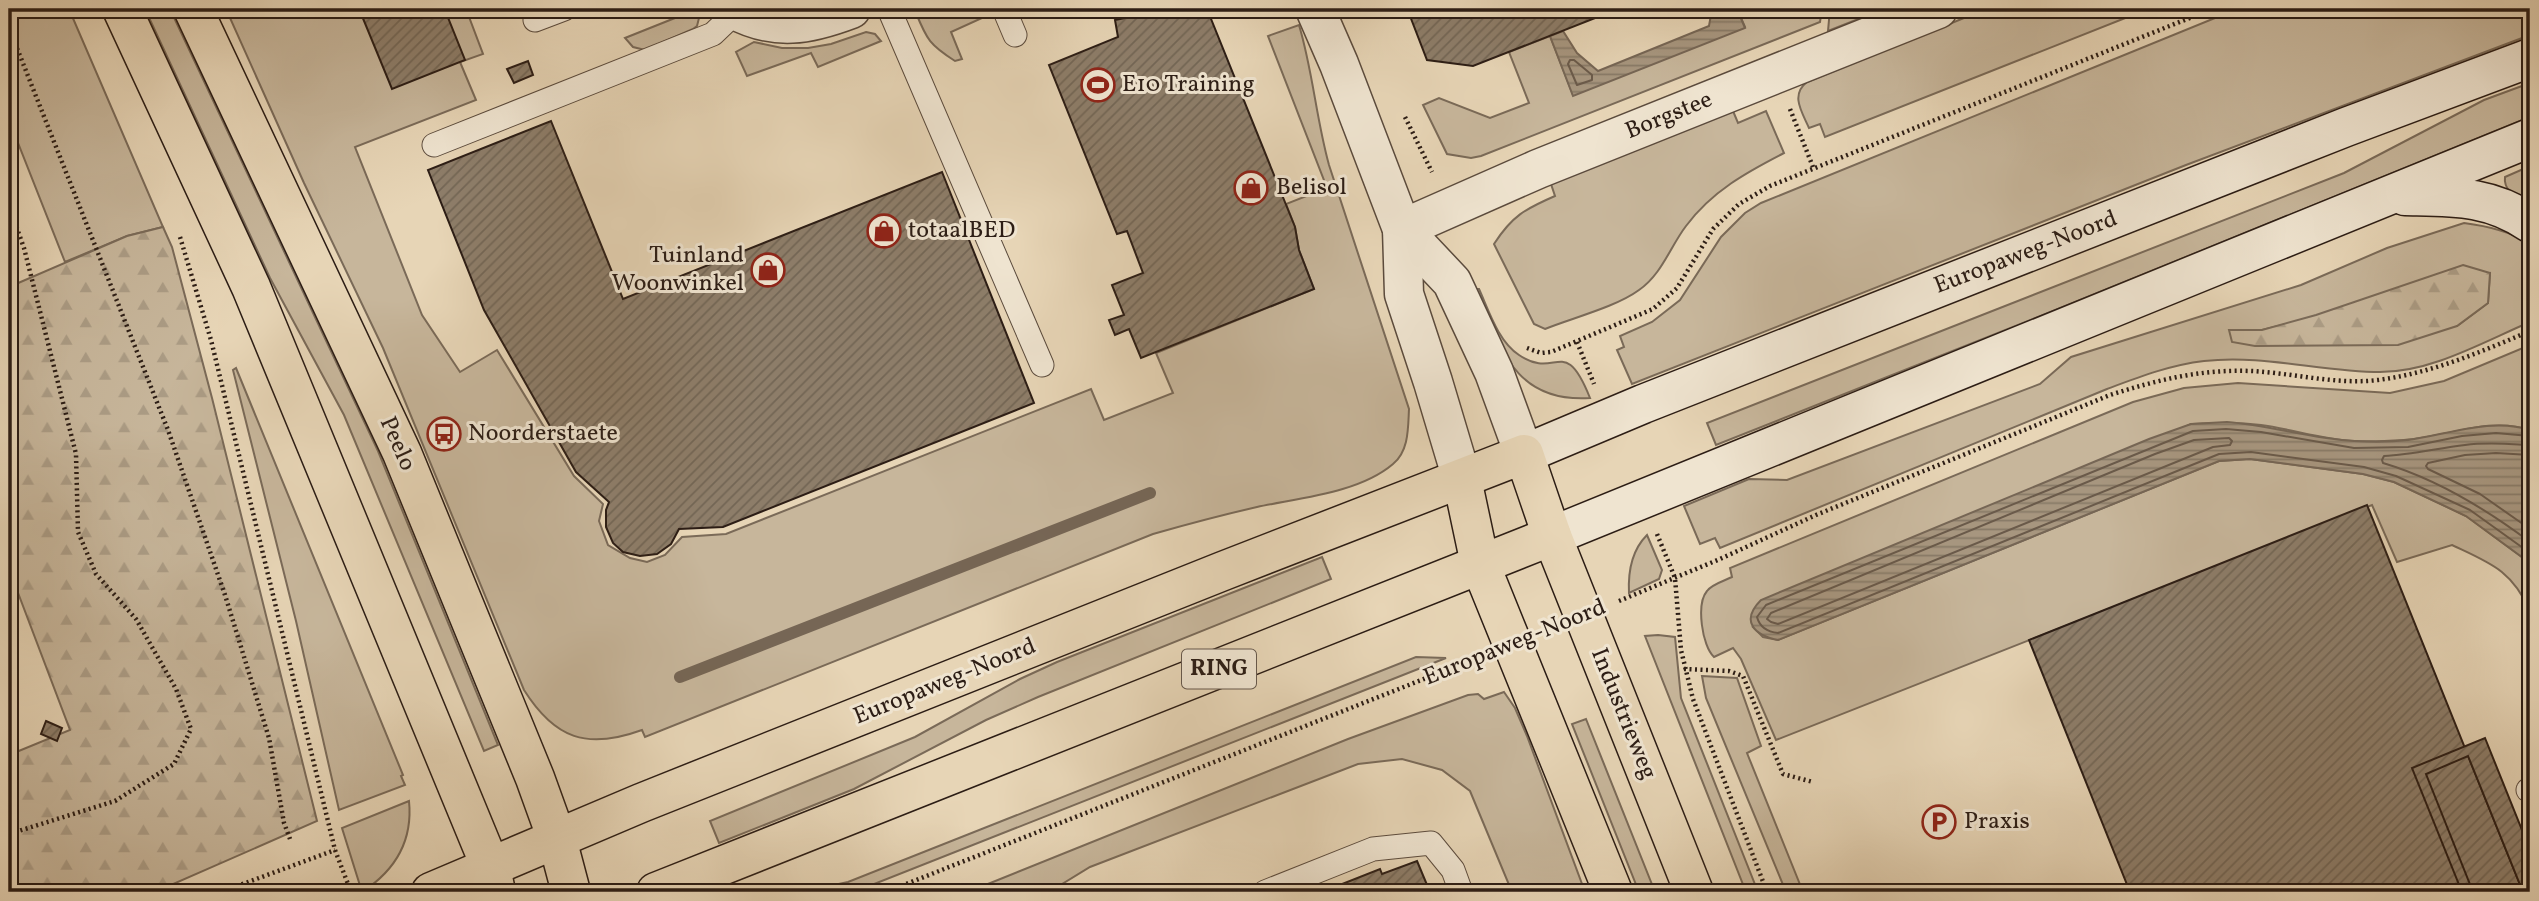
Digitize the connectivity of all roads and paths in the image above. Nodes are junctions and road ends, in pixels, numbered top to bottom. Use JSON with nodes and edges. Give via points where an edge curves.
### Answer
{"nodes":[{"id":1,"x":78,"y":9,"type":"edge"},
{"id":2,"x":122,"y":9,"type":"edge"},
{"id":3,"x":193,"y":9,"type":"edge"},
{"id":4,"x":565,"y":9,"type":"edge"},
{"id":5,"x":851,"y":9,"type":"edge"},
{"id":6,"x":889,"y":9,"type":"edge"},
{"id":7,"x":1004,"y":9,"type":"edge"},
{"id":8,"x":1315,"y":9,"type":"edge"},
{"id":9,"x":1938,"y":9,"type":"edge"},
{"id":10,"x":2212,"y":9,"type":"edge"},
{"id":11,"x":735,"y":10,"type":"edge"},
{"id":12,"x":534,"y":20,"type":"dead end"},
{"id":13,"x":83,"y":21,"type":"dead end"},
{"id":14,"x":9,"y":28,"type":"edge"},
{"id":15,"x":1015,"y":34,"type":"dead end"},
{"id":16,"x":2530,"y":58,"type":"edge"},
{"id":17,"x":1776,"y":72,"type":"junction"},
{"id":18,"x":2530,"y":138,"type":"edge"},
{"id":19,"x":434,"y":145,"type":"dead end"},
{"id":20,"x":1813,"y":167,"type":"junction"},
{"id":21,"x":2389,"y":196,"type":"junction"},
{"id":22,"x":9,"y":206,"type":"edge"},
{"id":23,"x":2530,"y":223,"type":"edge"},
{"id":24,"x":1402,"y":229,"type":"junction"},
{"id":25,"x":178,"y":232,"type":"dead end"},
{"id":26,"x":2530,"y":331,"type":"edge"},
{"id":27,"x":1577,"y":342,"type":"dead end"},
{"id":28,"x":1042,"y":365,"type":"dead end"},
{"id":29,"x":1524,"y":454,"type":"junction"},
{"id":30,"x":1462,"y":479,"type":"junction"},
{"id":31,"x":1552,"y":536,"type":"junction"},
{"id":32,"x":1480,"y":564,"type":"junction"},
{"id":33,"x":1675,"y":578,"type":"junction"},
{"id":34,"x":1584,"y":615,"type":"junction"},
{"id":35,"x":1513,"y":644,"type":"junction"},
{"id":36,"x":1684,"y":669,"type":"junction"},
{"id":37,"x":1813,"y":782,"type":"dead end"},
{"id":38,"x":9,"y":834,"type":"edge"},
{"id":39,"x":290,"y":839,"type":"dead end"},
{"id":40,"x":557,"y":839,"type":"junction"},
{"id":41,"x":335,"y":850,"type":"junction"},
{"id":42,"x":494,"y":880,"type":"edge"},
{"id":43,"x":221,"y":892,"type":"edge"},
{"id":44,"x":351,"y":892,"type":"edge"},
{"id":45,"x":431,"y":892,"type":"edge"},
{"id":46,"x":571,"y":892,"type":"edge"},
{"id":47,"x":656,"y":892,"type":"edge"},
{"id":48,"x":886,"y":892,"type":"edge"},
{"id":49,"x":1265,"y":892,"type":"edge"},
{"id":50,"x":1461,"y":892,"type":"edge"},
{"id":51,"x":1613,"y":892,"type":"edge"},
{"id":52,"x":1694,"y":892,"type":"edge"},
{"id":53,"x":1768,"y":892,"type":"edge"}],
"edges":[{"from":1,"to":13,"type":"path"},
{"from":2,"to":42,"type":"main road","via":[[251,287]]},
{"from":3,"to":40,"type":"main road","name":"Peelo","via":[[402,453]]},
{"from":4,"to":12,"type":"lane"},
{"from":5,"to":11,"type":"main road","via":[[796,24],[774,23]]},
{"from":6,"to":28,"type":"lane"},
{"from":7,"to":15,"type":"lane"},
{"from":8,"to":24,"type":"main road"},
{"from":9,"to":17,"type":"main road","name":"Borgstee"},
{"from":10,"to":20,"type":"path"},
{"from":11,"to":19,"type":"lane","via":[[713,34]]},
{"from":14,"to":39,"type":"path","via":[[168,430],[269,738]]},
{"from":16,"to":29,"type":"main road","name":"Europaweg-Noord"},
{"from":17,"to":20,"type":"path"},
{"from":17,"to":24,"type":"main road","name":"Borgstee"},
{"from":18,"to":21,"type":"main road"},
{"from":20,"to":27,"type":"path","via":[[1739,204],[1713,229],[1677,288],[1653,309]]},
{"from":21,"to":23,"type":"main road","via":[[2470,197]]},
{"from":21,"to":31,"type":"main road"},
{"from":22,"to":38,"type":"path","via":[[24,248],[76,454],[78,532],[96,574],[136,619],[176,688],[191,729],[174,764],[115,802]]},
{"from":24,"to":29,"type":"main road","via":[[1452,282]]},
{"from":24,"to":30,"type":"main road","via":[[1404,294]]},
{"from":25,"to":41,"type":"path","via":[[211,340]]},
{"from":26,"to":33,"type":"path","name":"Europaweg-Noord","via":[[2468,357],[2379,380],[2214,370],[2153,381],[1816,515]]},
{"from":29,"to":30,"type":"main road","name":"Europaweg-Noord"},
{"from":29,"to":31,"type":"main road"},
{"from":30,"to":32,"type":"main road"},
{"from":30,"to":40,"type":"main road","name":"Europaweg-Noord"},
{"from":31,"to":32,"type":"main road"},
{"from":31,"to":34,"type":"main road","name":"Industrieweg"},
{"from":32,"to":35,"type":"main road"},
{"from":32,"to":47,"type":"main road","number":"RING"},
{"from":33,"to":34,"type":"path","name":"Europaweg-Noord"},
{"from":33,"to":36,"type":"path"},
{"from":34,"to":52,"type":"main road","name":"Industrieweg"},
{"from":35,"to":48,"type":"path","name":"Europaweg-Noord"},
{"from":35,"to":51,"type":"main road"},
{"from":36,"to":37,"type":"path","via":[[1743,676],[1783,774]]},
{"from":36,"to":53,"type":"path"},
{"from":40,"to":42,"type":"main road","name":"Europaweg-Noord"},
{"from":40,"to":46,"type":"main road","name":"Peelo"},
{"from":41,"to":43,"type":"path"},
{"from":41,"to":44,"type":"path"},
{"from":42,"to":45,"type":"main road","name":"Europaweg-Noord"},
{"from":49,"to":50,"type":"lane","via":[[1373,849],[1431,843],[1453,870]]}]}
